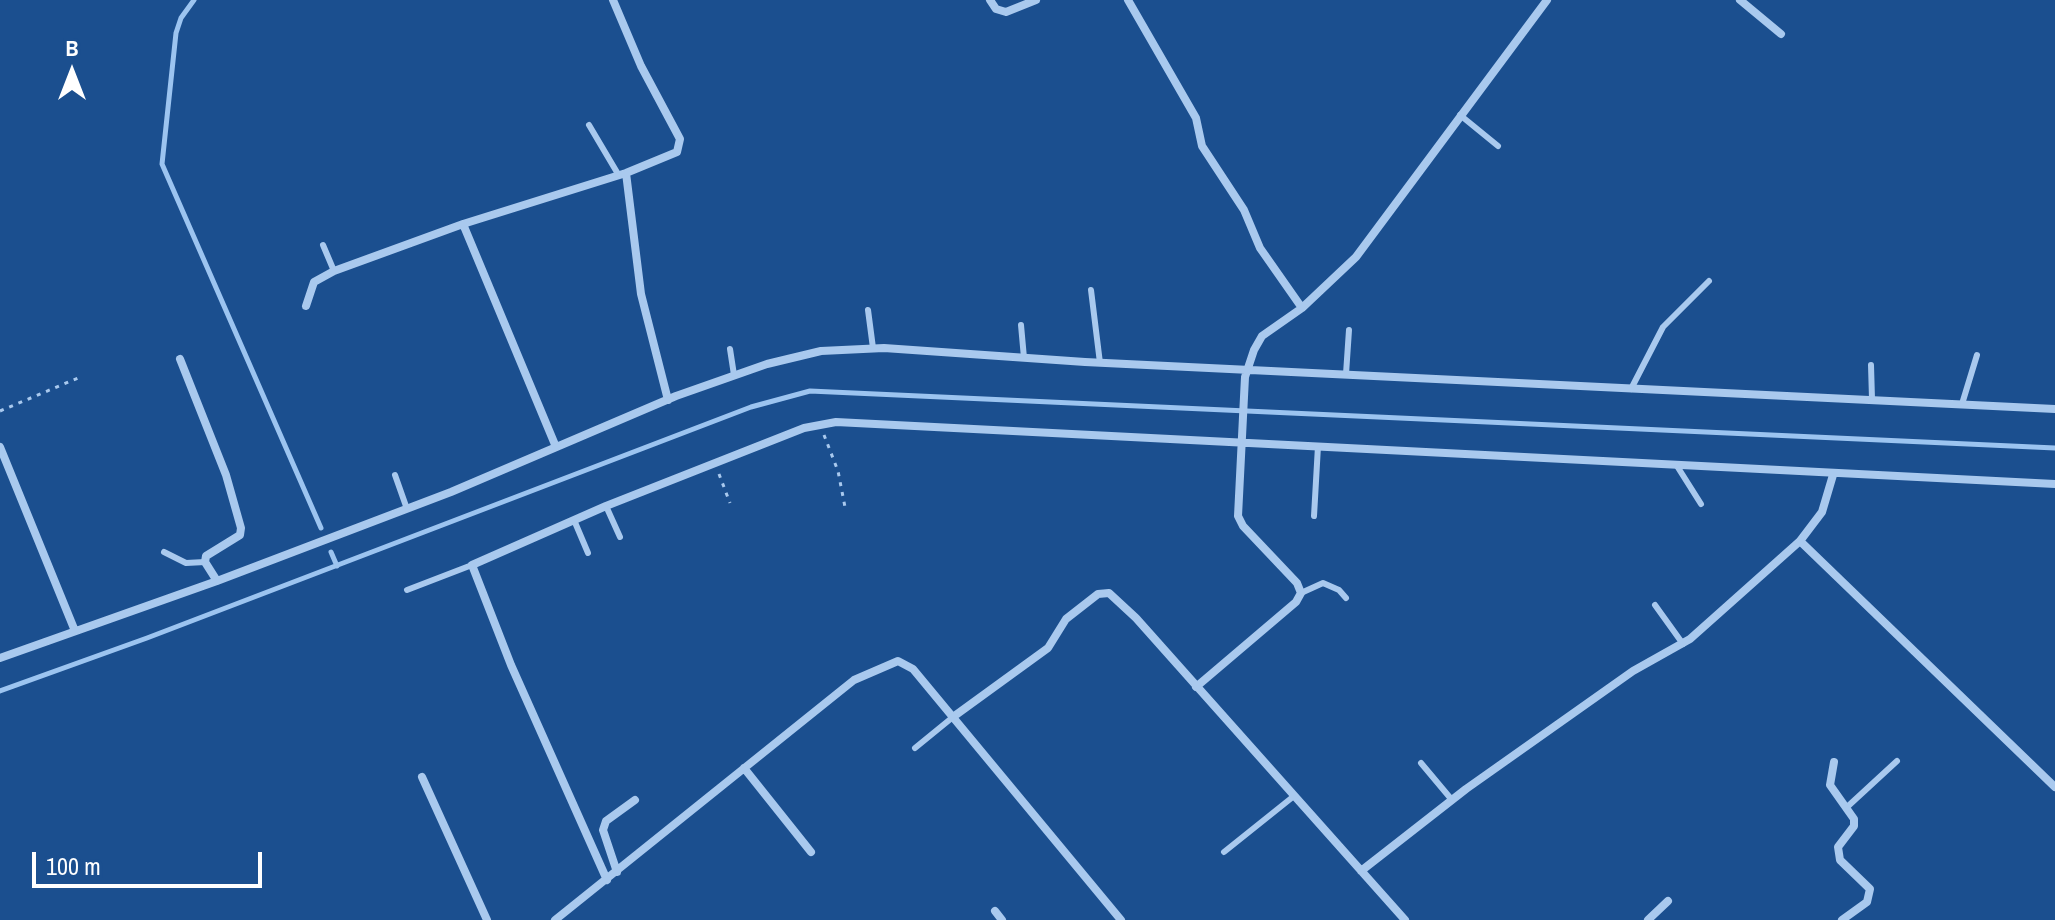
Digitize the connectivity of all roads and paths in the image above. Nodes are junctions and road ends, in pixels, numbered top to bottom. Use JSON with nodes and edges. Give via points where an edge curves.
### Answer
{"nodes":[{"id":1,"x":613,"y":0,"type":"edge"},
{"id":2,"x":990,"y":0,"type":"edge"},
{"id":3,"x":1036,"y":0,"type":"edge"},
{"id":4,"x":1128,"y":0,"type":"edge"},
{"id":5,"x":1547,"y":0,"type":"edge"},
{"id":6,"x":1740,"y":0,"type":"edge"},
{"id":7,"x":1781,"y":34,"type":"dead end"},
{"id":8,"x":1460,"y":115,"type":"junction"},
{"id":9,"x":589,"y":125,"type":"dead end"},
{"id":10,"x":1498,"y":146,"type":"dead end"},
{"id":11,"x":622,"y":174,"type":"junction"},
{"id":12,"x":463,"y":224,"type":"junction"},
{"id":13,"x":323,"y":245,"type":"dead end"},
{"id":14,"x":334,"y":271,"type":"junction"},
{"id":15,"x":1709,"y":281,"type":"dead end"},
{"id":16,"x":1091,"y":290,"type":"dead end"},
{"id":17,"x":306,"y":306,"type":"dead end"},
{"id":18,"x":1302,"y":308,"type":"junction"},
{"id":19,"x":868,"y":310,"type":"dead end"},
{"id":20,"x":1021,"y":325,"type":"dead end"},
{"id":21,"x":1349,"y":330,"type":"dead end"},
{"id":22,"x":873,"y":348,"type":"junction"},
{"id":23,"x":730,"y":349,"type":"dead end"},
{"id":24,"x":1977,"y":355,"type":"dead end"},
{"id":25,"x":1024,"y":358,"type":"junction"},
{"id":26,"x":180,"y":359,"type":"dead end"},
{"id":27,"x":1100,"y":363,"type":"junction"},
{"id":28,"x":1871,"y":365,"type":"dead end"},
{"id":29,"x":1246,"y":373,"type":"junction"},
{"id":30,"x":1346,"y":374,"type":"junction"},
{"id":31,"x":734,"y":375,"type":"junction"},
{"id":32,"x":78,"y":378,"type":"dead end"},
{"id":33,"x":1631,"y":389,"type":"junction"},
{"id":34,"x":1872,"y":399,"type":"junction"},
{"id":35,"x":668,"y":400,"type":"junction"},
{"id":36,"x":1962,"y":404,"type":"junction"},
{"id":37,"x":2055,"y":409,"type":"edge"},
{"id":38,"x":0,"y":411,"type":"edge"},
{"id":39,"x":820,"y":424,"type":"junction"},
{"id":40,"x":1241,"y":441,"type":"junction"},
{"id":41,"x":1318,"y":446,"type":"junction"},
{"id":42,"x":0,"y":447,"type":"edge"},
{"id":43,"x":556,"y":447,"type":"junction"},
{"id":44,"x":715,"y":463,"type":"junction"},
{"id":45,"x":1677,"y":466,"type":"junction"},
{"id":46,"x":395,"y":475,"type":"dead end"},
{"id":47,"x":1833,"y":475,"type":"junction"},
{"id":48,"x":2055,"y":484,"type":"edge"},
{"id":49,"x":730,"y":503,"type":"dead end"},
{"id":50,"x":1701,"y":504,"type":"dead end"},
{"id":51,"x":606,"y":506,"type":"junction"},
{"id":52,"x":845,"y":507,"type":"dead end"},
{"id":53,"x":407,"y":509,"type":"junction"},
{"id":54,"x":1314,"y":516,"type":"dead end"},
{"id":55,"x":574,"y":520,"type":"junction"},
{"id":56,"x":620,"y":537,"type":"dead end"},
{"id":57,"x":1800,"y":541,"type":"junction"},
{"id":58,"x":164,"y":552,"type":"dead end"},
{"id":59,"x":588,"y":553,"type":"dead end"},
{"id":60,"x":205,"y":562,"type":"junction"},
{"id":61,"x":472,"y":565,"type":"junction"},
{"id":62,"x":217,"y":581,"type":"junction"},
{"id":63,"x":407,"y":590,"type":"dead end"},
{"id":64,"x":1301,"y":593,"type":"junction"},
{"id":65,"x":1346,"y":598,"type":"dead end"},
{"id":66,"x":1655,"y":605,"type":"dead end"},
{"id":67,"x":75,"y":631,"type":"junction"},
{"id":68,"x":1683,"y":644,"type":"junction"},
{"id":69,"x":0,"y":658,"type":"edge"},
{"id":70,"x":1196,"y":687,"type":"junction"},
{"id":71,"x":953,"y":717,"type":"junction"},
{"id":72,"x":915,"y":748,"type":"dead end"},
{"id":73,"x":1897,"y":761,"type":"dead end"},
{"id":74,"x":1834,"y":762,"type":"dead end"},
{"id":75,"x":1421,"y":763,"type":"dead end"},
{"id":76,"x":744,"y":768,"type":"junction"},
{"id":77,"x":422,"y":777,"type":"dead end"},
{"id":78,"x":2055,"y":787,"type":"edge"},
{"id":79,"x":1294,"y":796,"type":"junction"},
{"id":80,"x":635,"y":800,"type":"dead end"},
{"id":81,"x":1452,"y":800,"type":"junction"},
{"id":82,"x":1846,"y":808,"type":"junction"},
{"id":83,"x":811,"y":852,"type":"dead end"},
{"id":84,"x":1224,"y":852,"type":"dead end"},
{"id":85,"x":1361,"y":871,"type":"junction"},
{"id":86,"x":617,"y":872,"type":"junction"},
{"id":87,"x":607,"y":880,"type":"junction"},
{"id":88,"x":1668,"y":901,"type":"dead end"},
{"id":89,"x":995,"y":911,"type":"dead end"},
{"id":90,"x":487,"y":920,"type":"edge"},
{"id":91,"x":555,"y":920,"type":"edge"},
{"id":92,"x":1002,"y":920,"type":"edge"},
{"id":93,"x":1121,"y":920,"type":"edge"},
{"id":94,"x":1405,"y":920,"type":"edge"},
{"id":95,"x":1648,"y":920,"type":"edge"},
{"id":96,"x":1842,"y":920,"type":"edge"}],
"edges":[{"from":1,"to":11,"type":"street","via":[[680,139],[671,156]]},
{"from":2,"to":3,"type":"street","via":[[1006,12]]},
{"from":4,"to":18,"type":"street","via":[[1196,118],[1202,146],[1248,217],[1255,240]]},
{"from":5,"to":8,"type":"street"},
{"from":6,"to":7,"type":"street"},
{"from":8,"to":10,"type":"lane"},
{"from":8,"to":18,"type":"street","via":[[1356,257]]},
{"from":9,"to":11,"type":"lane"},
{"from":11,"to":12,"type":"street"},
{"from":11,"to":35,"type":"street","via":[[641,294]]},
{"from":12,"to":14,"type":"street"},
{"from":12,"to":43,"type":"street"},
{"from":13,"to":14,"type":"lane"},
{"from":14,"to":17,"type":"street","via":[[314,282]]},
{"from":15,"to":33,"type":"lane","via":[[1663,327]]},
{"from":16,"to":27,"type":"lane"},
{"from":18,"to":29,"type":"street","via":[[1262,336]]},
{"from":19,"to":22,"type":"lane"},
{"from":20,"to":25,"type":"lane"},
{"from":21,"to":30,"type":"lane"},
{"from":22,"to":25,"type":"street"},
{"from":22,"to":31,"type":"street","via":[[821,351]]},
{"from":23,"to":31,"type":"lane"},
{"from":24,"to":36,"type":"lane"},
{"from":25,"to":27,"type":"street"},
{"from":26,"to":60,"type":"street","via":[[241,528],[240,535],[206,556]]},
{"from":27,"to":29,"type":"street"},
{"from":28,"to":34,"type":"lane"},
{"from":29,"to":30,"type":"street"},
{"from":29,"to":40,"type":"street"},
{"from":30,"to":33,"type":"street"},
{"from":31,"to":35,"type":"street"},
{"from":32,"to":38,"type":"path"},
{"from":33,"to":34,"type":"street"},
{"from":34,"to":36,"type":"street"},
{"from":35,"to":43,"type":"street"},
{"from":36,"to":37,"type":"street"},
{"from":39,"to":40,"type":"street"},
{"from":39,"to":44,"type":"street"},
{"from":39,"to":52,"type":"path"},
{"from":40,"to":41,"type":"street"},
{"from":40,"to":64,"type":"street","via":[[1240,522]]},
{"from":41,"to":45,"type":"street"},
{"from":41,"to":54,"type":"lane"},
{"from":42,"to":67,"type":"street"},
{"from":43,"to":53,"type":"street"},
{"from":44,"to":49,"type":"path"},
{"from":44,"to":51,"type":"street"},
{"from":45,"to":47,"type":"street"},
{"from":45,"to":50,"type":"lane"},
{"from":46,"to":53,"type":"lane"},
{"from":47,"to":48,"type":"street"},
{"from":47,"to":57,"type":"street","via":[[1822,512]]},
{"from":51,"to":55,"type":"street"},
{"from":51,"to":56,"type":"lane"},
{"from":53,"to":62,"type":"street"},
{"from":55,"to":59,"type":"lane"},
{"from":55,"to":61,"type":"street"},
{"from":57,"to":68,"type":"street"},
{"from":57,"to":78,"type":"street"},
{"from":58,"to":60,"type":"lane","via":[[186,563]]},
{"from":60,"to":62,"type":"street"},
{"from":61,"to":63,"type":"lane"},
{"from":61,"to":87,"type":"street"},
{"from":62,"to":67,"type":"street"},
{"from":64,"to":65,"type":"lane","via":[[1323,583]]},
{"from":64,"to":70,"type":"street"},
{"from":66,"to":68,"type":"lane"},
{"from":67,"to":69,"type":"street"},
{"from":68,"to":81,"type":"street","via":[[1633,671]]},
{"from":70,"to":71,"type":"street","via":[[1136,618],[1104,592],[1066,619],[1048,648]]},
{"from":70,"to":79,"type":"street"},
{"from":71,"to":72,"type":"lane"},
{"from":71,"to":76,"type":"street","via":[[908,665],[892,662],[854,680]]},
{"from":71,"to":93,"type":"street"},
{"from":73,"to":82,"type":"lane"},
{"from":74,"to":82,"type":"street","via":[[1830,785]]},
{"from":75,"to":81,"type":"lane"},
{"from":76,"to":83,"type":"street"},
{"from":76,"to":86,"type":"street"},
{"from":77,"to":90,"type":"street"},
{"from":79,"to":84,"type":"lane"},
{"from":79,"to":85,"type":"street"},
{"from":80,"to":86,"type":"street","via":[[606,821],[603,830]]},
{"from":81,"to":85,"type":"street"},
{"from":82,"to":96,"type":"street","via":[[1854,826],[1838,847],[1840,860],[1870,889],[1870,897]]},
{"from":85,"to":94,"type":"street"},
{"from":86,"to":87,"type":"street"},
{"from":87,"to":91,"type":"street"},
{"from":88,"to":95,"type":"street"},
{"from":89,"to":92,"type":"street"}]}
